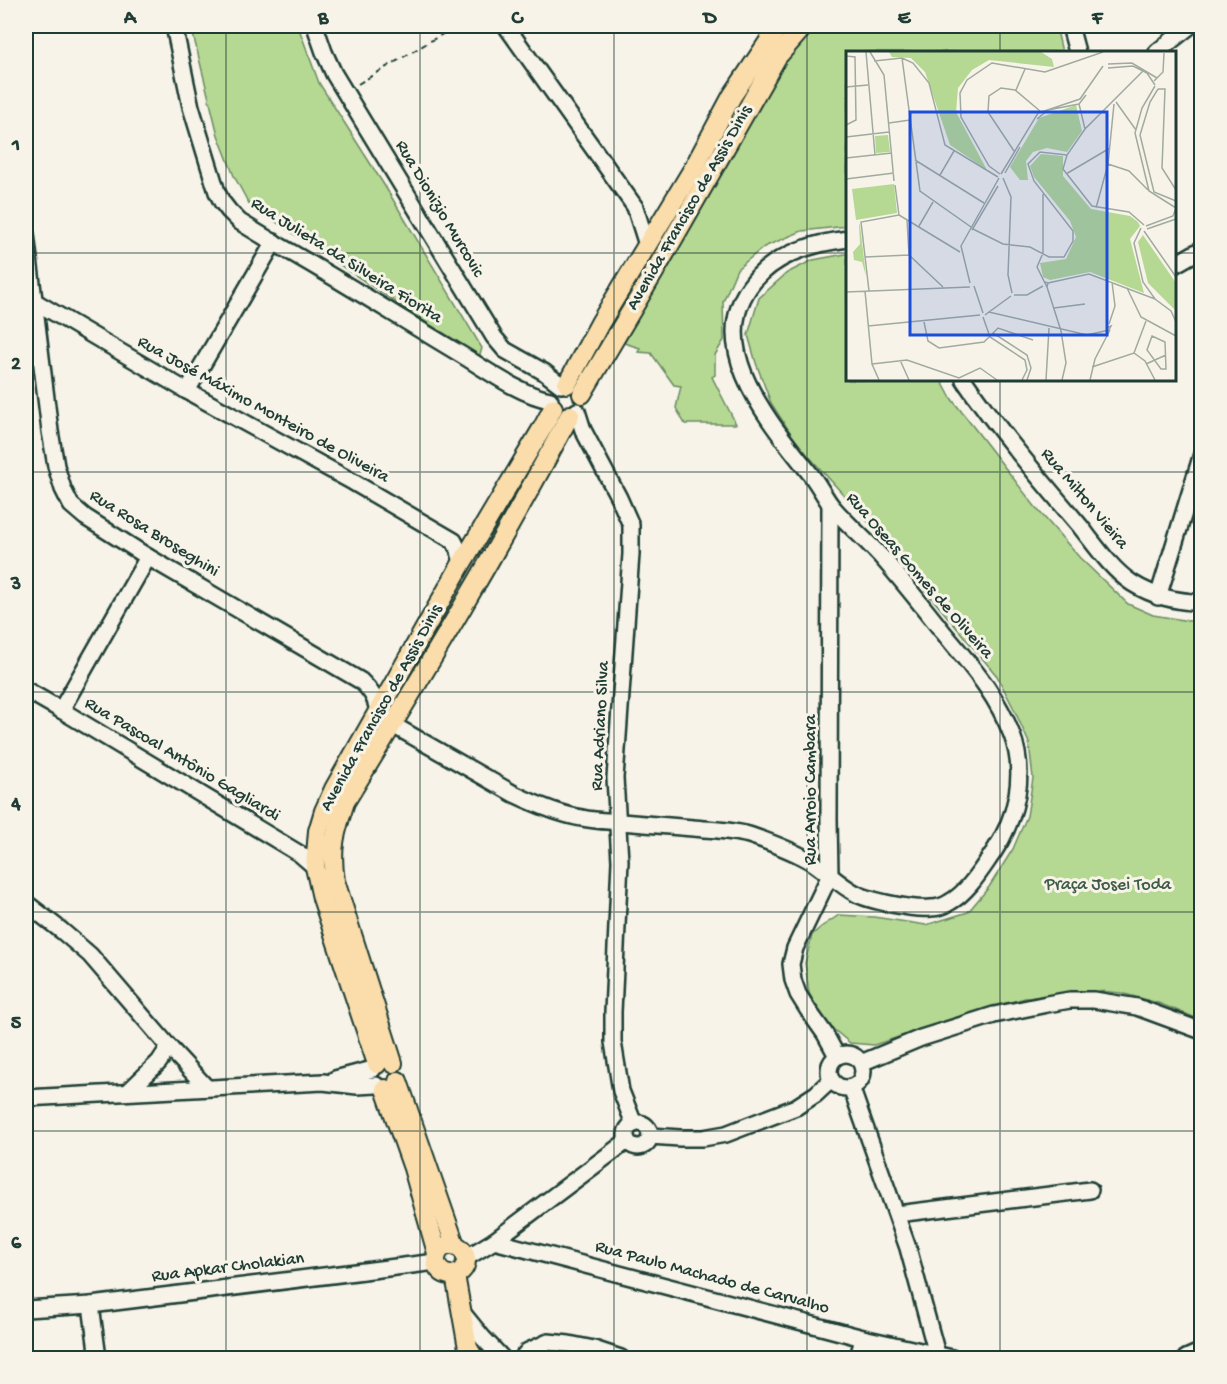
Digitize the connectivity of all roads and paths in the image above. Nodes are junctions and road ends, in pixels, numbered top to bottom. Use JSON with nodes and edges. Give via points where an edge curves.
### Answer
{"nodes":[{"id":1,"x":174,"y":26,"type":"edge"},
{"id":2,"x":315,"y":26,"type":"edge"},
{"id":3,"x":456,"y":26,"type":"edge"},
{"id":4,"x":506,"y":26,"type":"edge"},
{"id":5,"x":779,"y":26,"type":"edge"},
{"id":6,"x":804,"y":26,"type":"edge"},
{"id":7,"x":1070,"y":26,"type":"edge"},
{"id":8,"x":1190,"y":26,"type":"edge"},
{"id":9,"x":1077,"y":51,"type":"edge"},
{"id":10,"x":1158,"y":51,"type":"edge"},
{"id":11,"x":345,"y":91,"type":"junction"},
{"id":12,"x":26,"y":234,"type":"edge"},
{"id":13,"x":846,"y":238,"type":"edge"},
{"id":14,"x":274,"y":242,"type":"junction"},
{"id":15,"x":647,"y":244,"type":"junction"},
{"id":16,"x":1202,"y":249,"type":"edge"},
{"id":17,"x":1176,"y":264,"type":"edge"},
{"id":18,"x":34,"y":301,"type":"junction"},
{"id":19,"x":505,"y":350,"type":"junction"},
{"id":20,"x":528,"y":363,"type":"junction"},
{"id":21,"x":486,"y":370,"type":"junction"},
{"id":22,"x":970,"y":382,"type":"edge"},
{"id":23,"x":513,"y":386,"type":"junction"},
{"id":24,"x":187,"y":391,"type":"junction"},
{"id":25,"x":566,"y":400,"type":"junction"},
{"id":26,"x":1202,"y":454,"type":"edge"},
{"id":27,"x":830,"y":504,"type":"junction"},
{"id":28,"x":148,"y":557,"type":"junction"},
{"id":29,"x":462,"y":563,"type":"junction"},
{"id":30,"x":1158,"y":597,"type":"junction"},
{"id":31,"x":1202,"y":603,"type":"edge"},
{"id":32,"x":26,"y":690,"type":"edge"},
{"id":33,"x":61,"y":710,"type":"junction"},
{"id":34,"x":378,"y":712,"type":"junction"},
{"id":35,"x":393,"y":725,"type":"junction"},
{"id":36,"x":618,"y":821,"type":"junction"},
{"id":37,"x":315,"y":867,"type":"junction"},
{"id":38,"x":830,"y":875,"type":"junction"},
{"id":39,"x":26,"y":903,"type":"edge"},
{"id":40,"x":1202,"y":1031,"type":"edge"},
{"id":41,"x":170,"y":1047,"type":"junction"},
{"id":42,"x":837,"y":1056,"type":"junction"},
{"id":43,"x":861,"y":1063,"type":"junction"},
{"id":44,"x":384,"y":1075,"type":"junction"},
{"id":45,"x":831,"y":1080,"type":"junction"},
{"id":46,"x":851,"y":1087,"type":"junction"},
{"id":47,"x":207,"y":1088,"type":"junction"},
{"id":48,"x":128,"y":1092,"type":"junction"},
{"id":49,"x":26,"y":1098,"type":"edge"},
{"id":50,"x":634,"y":1124,"type":"junction"},
{"id":51,"x":650,"y":1136,"type":"junction"},
{"id":52,"x":627,"y":1141,"type":"junction"},
{"id":53,"x":1090,"y":1190,"type":"dead end"},
{"id":54,"x":897,"y":1214,"type":"junction"},
{"id":55,"x":494,"y":1241,"type":"junction"},
{"id":56,"x":461,"y":1252,"type":"junction"},
{"id":57,"x":436,"y":1258,"type":"junction"},
{"id":58,"x":455,"y":1275,"type":"junction"},
{"id":59,"x":91,"y":1305,"type":"junction"},
{"id":60,"x":26,"y":1309,"type":"edge"},
{"id":61,"x":461,"y":1311,"type":"junction"},
{"id":62,"x":863,"y":1338,"type":"junction"},
{"id":63,"x":1202,"y":1351,"type":"edge"},
{"id":64,"x":943,"y":1358,"type":"edge"},
{"id":65,"x":98,"y":1359,"type":"edge"},
{"id":66,"x":474,"y":1359,"type":"edge"},
{"id":67,"x":502,"y":1359,"type":"edge"},
{"id":68,"x":522,"y":1359,"type":"edge"},
{"id":69,"x":621,"y":1359,"type":"edge"},
{"id":70,"x":858,"y":1359,"type":"edge"},
{"id":71,"x":1186,"y":1359,"type":"edge"}],
"edges":[{"from":1,"to":14,"type":"street","name":"Rua Julieta da Silveira Fiorita","via":[[191,107],[217,192],[240,222]]},
{"from":2,"to":11,"type":"street","name":"Rua Dionizio Murcovic"},
{"from":3,"to":11,"type":"path"},
{"from":4,"to":15,"type":"street","via":[[635,207]]},
{"from":5,"to":15,"type":"main road","name":"Avenida Francisco de Assis Dinis","via":[[732,96]]},
{"from":6,"to":25,"type":"main road","name":"Avenida Francisco de Assis Dinis","via":[[777,57],[656,269]]},
{"from":7,"to":9,"type":"street"},
{"from":8,"to":10,"type":"street"},
{"from":11,"to":19,"type":"street","name":"Rua Dionizio Murcovic","via":[[479,314]]},
{"from":12,"to":18,"type":"street","name":"Rua Rosa Broseghini"},
{"from":13,"to":27,"type":"street","name":"Rua Oseas Gomes de Oliveira","via":[[796,251],[759,274],[738,307],[734,325],[740,365],[758,403]]},
{"from":14,"to":21,"type":"street","name":"Rua Julieta da Silveira Fiorita"},
{"from":14,"to":24,"type":"street"},
{"from":15,"to":25,"type":"main road","name":"Avenida Francisco de Assis Dinis","via":[[600,323]]},
{"from":16,"to":17,"type":"street"},
{"from":18,"to":24,"type":"street","name":"Rua José Máximo Monteiro de Oliveira"},
{"from":18,"to":28,"type":"street","name":"Rua Rosa Broseghini","via":[[50,431],[63,489],[71,505],[85,517]]},
{"from":19,"to":20,"type":"street","name":"Rua Dionizio Murcovic"},
{"from":19,"to":21,"type":"street"},
{"from":20,"to":23,"type":"street"},
{"from":20,"to":25,"type":"street","name":"Rua Dionizio Murcovic","via":[[544,372]]},
{"from":21,"to":23,"type":"street","name":"Rua Julieta da Silveira Fiorita"},
{"from":22,"to":30,"type":"street","name":"Rua Milton Vieira","via":[[1111,564],[1131,583]]},
{"from":23,"to":25,"type":"street","name":"Rua Julieta da Silveira Fiorita","via":[[539,398]]},
{"from":24,"to":29,"type":"street","name":"Rua José Máximo Monteiro de Oliveira","via":[[454,541]]},
{"from":25,"to":29,"type":"main road","name":"Avenida Francisco de Assis Dinis","via":[[543,427]]},
{"from":25,"to":35,"type":"main road","name":"Avenida Francisco de Assis Dinis","via":[[529,490]]},
{"from":25,"to":36,"type":"street","name":"Rua Adriano Silva","via":[[631,525],[615,778]]},
{"from":26,"to":30,"type":"street"},
{"from":27,"to":38,"type":"street","name":"Rua Arroio Cambara"},
{"from":27,"to":38,"type":"street","name":"Rua Oseas Gomes de Oliveira","via":[[883,558],[986,684],[1013,737],[1020,777],[1016,802],[994,851],[969,886],[947,904],[928,909],[866,898]]},
{"from":28,"to":33,"type":"street"},
{"from":28,"to":34,"type":"street","name":"Rua Rosa Broseghini","via":[[361,681],[371,690]]},
{"from":29,"to":34,"type":"main road","name":"Avenida Francisco de Assis Dinis"},
{"from":30,"to":31,"type":"street","name":"Rua Milton Vieira"},
{"from":32,"to":33,"type":"street","name":"Rua Pascoal Antônio Gagliardi"},
{"from":33,"to":37,"type":"street","name":"Rua Pascoal Antônio Gagliardi","via":[[300,854]]},
{"from":34,"to":37,"type":"main road","name":"Avenida Francisco de Assis Dinis","via":[[324,811]]},
{"from":35,"to":36,"type":"street","name":"Rua Oseas Gomes de Oliveira","via":[[532,802],[581,818]]},
{"from":35,"to":44,"type":"main road","name":"Avenida Francisco de Assis Dinis","via":[[345,802],[333,842],[332,861]]},
{"from":36,"to":38,"type":"street","name":"Rua Oseas Gomes de Oliveira","via":[[748,835],[810,861]]},
{"from":36,"to":50,"type":"street","name":"Rua Adriano Silva","via":[[613,1042],[621,1090]]},
{"from":37,"to":44,"type":"main road","name":"Avenida Francisco de Assis Dinis","via":[[322,898]]},
{"from":38,"to":42,"type":"street","name":"Rua Arroio Cambara","via":[[801,933],[791,964],[798,994]]},
{"from":39,"to":41,"type":"street","via":[[90,955]]},
{"from":40,"to":43,"type":"street","via":[[1116,1002],[1070,1000],[994,1015],[921,1038]]},
{"from":41,"to":47,"type":"street"},
{"from":41,"to":48,"type":"street"},
{"from":42,"to":43,"type":"street","via":[[855,1056]]},
{"from":42,"to":45,"type":"street","via":[[828,1071]]},
{"from":43,"to":46,"type":"street","via":[[863,1073]]},
{"from":44,"to":47,"type":"street"},
{"from":44,"to":56,"type":"main road","name":"Avenida Francisco de Assis Dinis"},
{"from":44,"to":57,"type":"main road","name":"Avenida Francisco de Assis Dinis"},
{"from":45,"to":46,"type":"street","via":[[840,1087]]},
{"from":45,"to":51,"type":"street","via":[[796,1107],[726,1134],[703,1138]]},
{"from":46,"to":54,"type":"street"},
{"from":47,"to":48,"type":"street"},
{"from":48,"to":49,"type":"street"},
{"from":50,"to":51,"type":"street","via":[[642,1123]]},
{"from":50,"to":52,"type":"street","via":[[628,1128]]},
{"from":51,"to":52,"type":"street","via":[[641,1147]]},
{"from":52,"to":55,"type":"street"},
{"from":53,"to":54,"type":"street"},
{"from":54,"to":64,"type":"street"},
{"from":55,"to":56,"type":"street"},
{"from":55,"to":62,"type":"street","name":"Rua Paulo Machado de Carvalho"},
{"from":56,"to":57,"type":"main road","via":[[448,1245],[441,1248]]},
{"from":56,"to":58,"type":"main road","via":[[465,1267]]},
{"from":57,"to":58,"type":"main road","via":[[439,1270]]},
{"from":57,"to":59,"type":"street","name":"Rua Apkar Cholakian"},
{"from":58,"to":61,"type":"main road"},
{"from":59,"to":60,"type":"street","name":"Rua Apkar Cholakian"},
{"from":59,"to":65,"type":"street"},
{"from":61,"to":66,"type":"main road"},
{"from":61,"to":67,"type":"street"},
{"from":62,"to":64,"type":"street","name":"Rua Paulo Machado de Carvalho"},
{"from":62,"to":70,"type":"street"},
{"from":63,"to":71,"type":"street"},
{"from":68,"to":69,"type":"street","via":[[528,1351],[549,1342],[594,1349]]}]}
